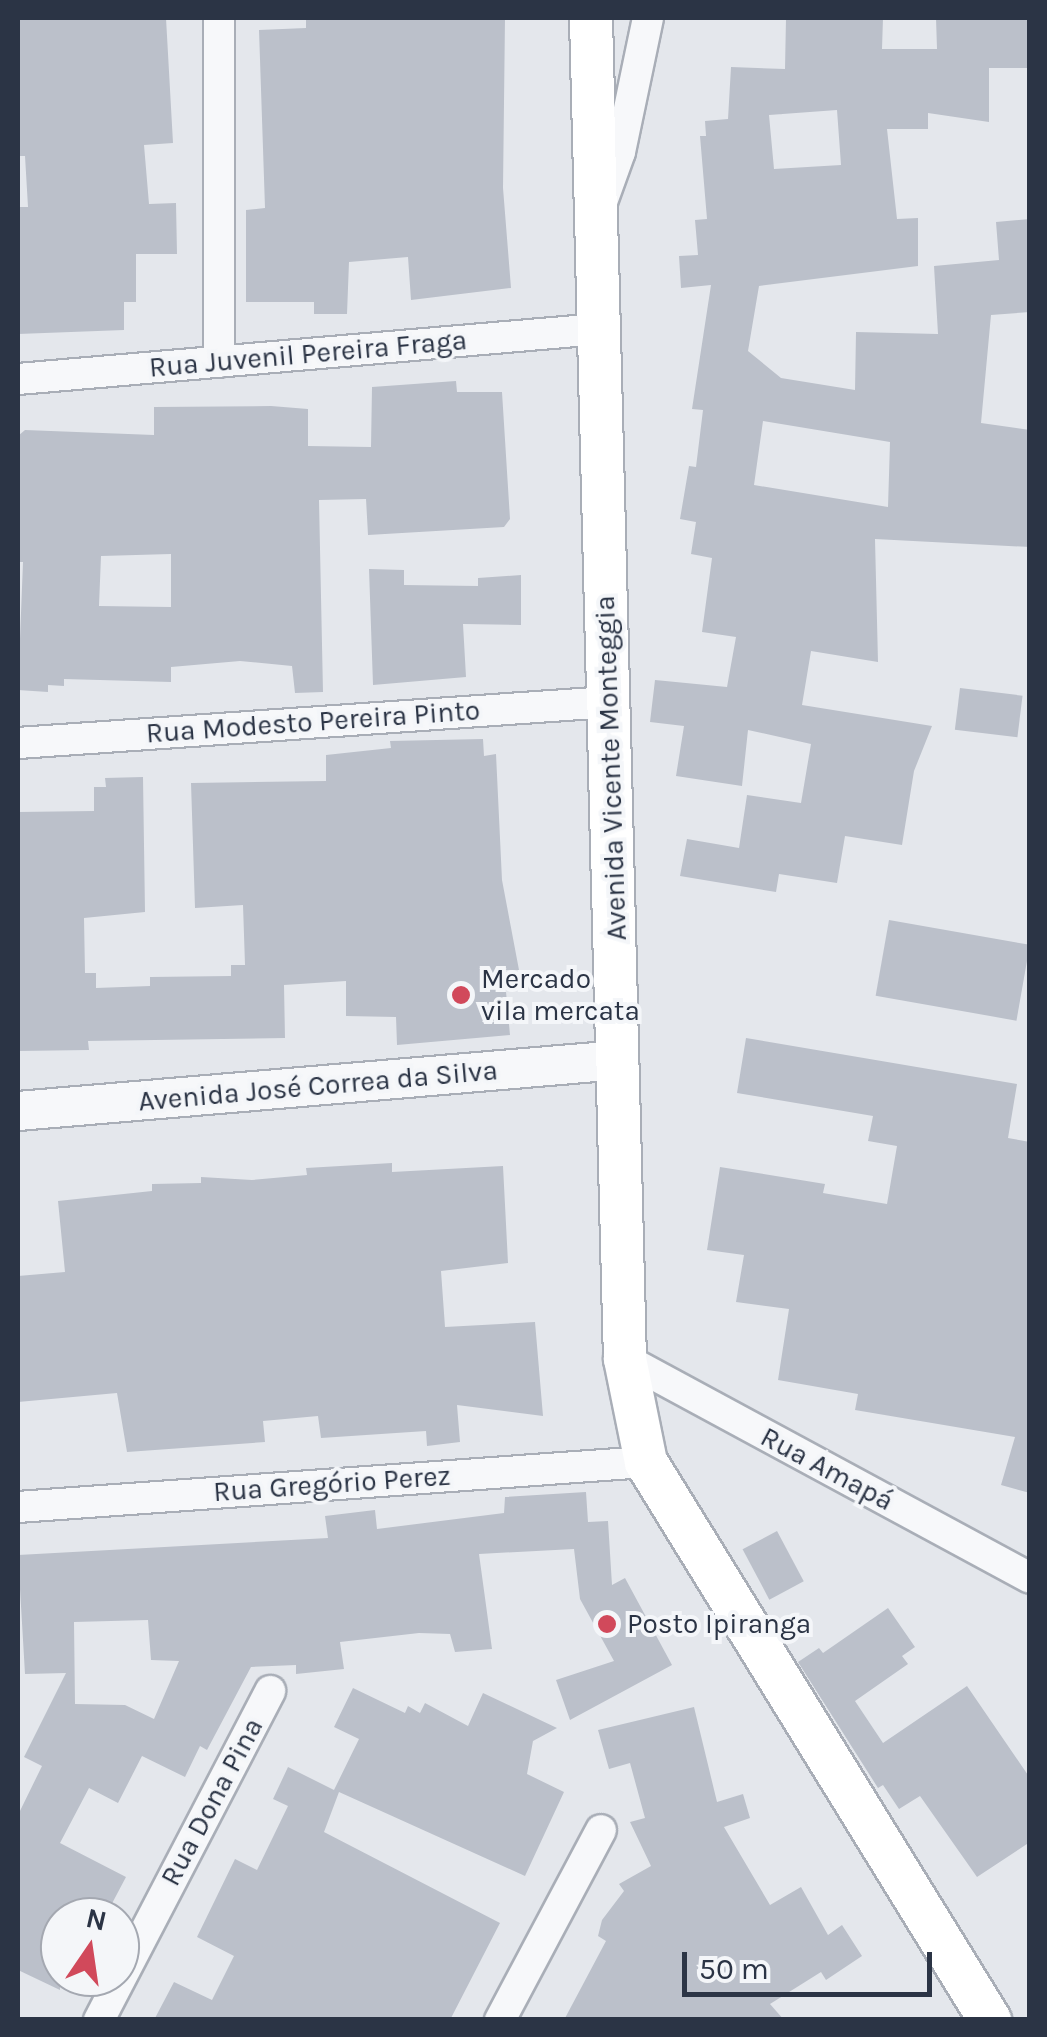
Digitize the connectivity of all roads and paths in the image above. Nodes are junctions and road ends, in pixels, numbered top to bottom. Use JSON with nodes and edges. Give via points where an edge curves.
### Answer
{"nodes":[{"id":1,"x":219,"y":18,"type":"edge"},
{"id":2,"x":591,"y":18,"type":"edge"},
{"id":3,"x":648,"y":18,"type":"edge"},
{"id":4,"x":597,"y":214,"type":"junction"},
{"id":5,"x":599,"y":330,"type":"junction"},
{"id":6,"x":219,"y":362,"type":"junction"},
{"id":7,"x":18,"y":379,"type":"edge"},
{"id":8,"x":609,"y":702,"type":"junction"},
{"id":9,"x":18,"y":742,"type":"edge"},
{"id":10,"x":619,"y":1060,"type":"junction"},
{"id":11,"x":18,"y":1111,"type":"edge"},
{"id":12,"x":625,"y":1359,"type":"junction"},
{"id":13,"x":646,"y":1462,"type":"junction"},
{"id":14,"x":18,"y":1507,"type":"edge"},
{"id":15,"x":1030,"y":1578,"type":"edge"},
{"id":16,"x":270,"y":1691,"type":"dead end"},
{"id":17,"x":601,"y":1830,"type":"dead end"},
{"id":18,"x":99,"y":2020,"type":"edge"},
{"id":19,"x":500,"y":2020,"type":"edge"},
{"id":20,"x":990,"y":2020,"type":"edge"}],
"edges":[{"from":1,"to":6,"type":"street"},
{"from":2,"to":4,"type":"main road","name":"Avenida Vicente Monteggia"},
{"from":3,"to":4,"type":"street","via":[[620,152]]},
{"from":4,"to":5,"type":"main road","name":"Avenida Vicente Monteggia"},
{"from":5,"to":6,"type":"street","name":"Rua Juvenil Pereira Fraga"},
{"from":5,"to":8,"type":"main road","name":"Avenida Vicente Monteggia"},
{"from":6,"to":7,"type":"street","name":"Rua Juvenil Pereira Fraga"},
{"from":8,"to":9,"type":"street","name":"Rua Modesto Pereira Pinto"},
{"from":8,"to":10,"type":"main road","name":"Avenida Vicente Monteggia"},
{"from":10,"to":11,"type":"street","name":"Avenida José Correa da Silva"},
{"from":10,"to":12,"type":"main road","name":"Avenida Vicente Monteggia"},
{"from":12,"to":13,"type":"main road","name":"Avenida Vicente Monteggia"},
{"from":12,"to":15,"type":"street","name":"Rua Amapá"},
{"from":13,"to":14,"type":"street","name":"Rua Gregório Perez"},
{"from":13,"to":20,"type":"main road","name":"Avenida Vicente Monteggia"},
{"from":16,"to":18,"type":"street","name":"Rua Dona Pina"},
{"from":17,"to":19,"type":"street"}]}
